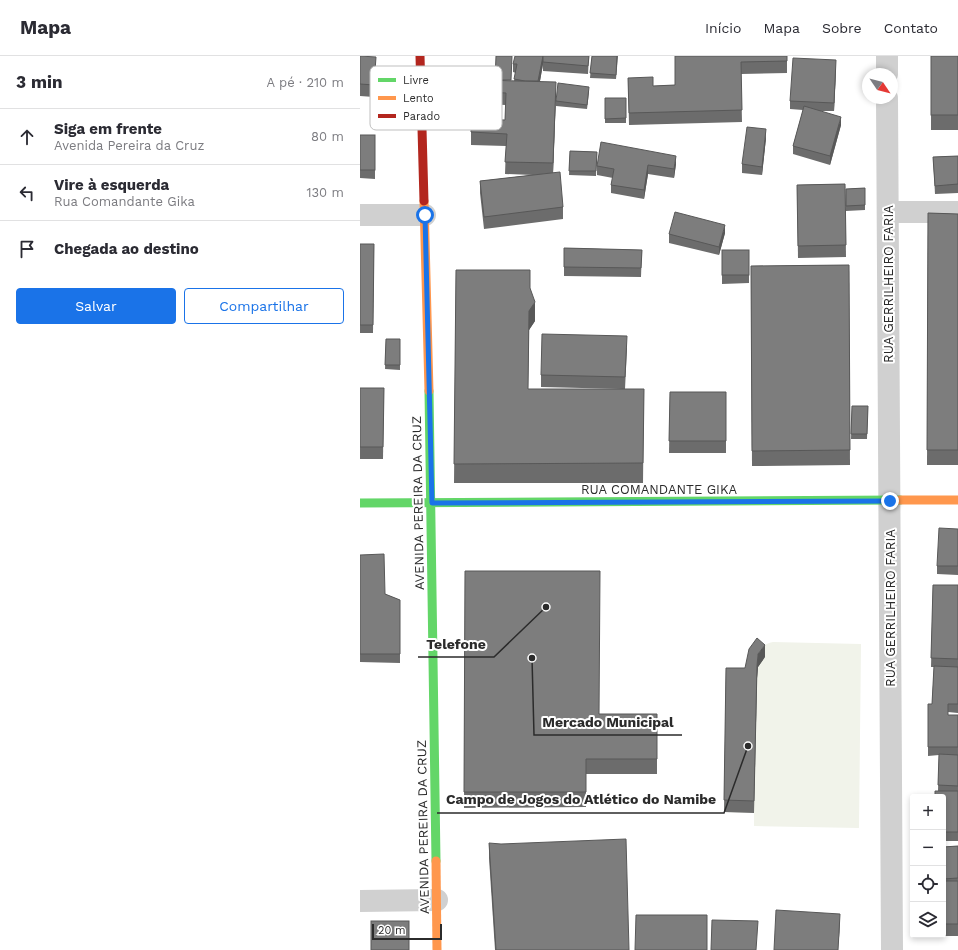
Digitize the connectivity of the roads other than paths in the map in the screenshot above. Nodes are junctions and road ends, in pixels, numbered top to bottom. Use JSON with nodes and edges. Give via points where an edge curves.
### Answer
{"nodes":[{"id":1,"x":420,"y":56,"type":"edge"},
{"id":2,"x":887,"y":56,"type":"edge"},
{"id":3,"x":420,"y":66,"type":"edge"},
{"id":4,"x":887,"y":68,"type":"edge"},
{"id":5,"x":887,"y":104,"type":"edge"},
{"id":6,"x":422,"y":130,"type":"edge"},
{"id":7,"x":888,"y":212,"type":"junction"},
{"id":8,"x":958,"y":212,"type":"edge"},
{"id":9,"x":360,"y":215,"type":"edge"},
{"id":10,"x":425,"y":215,"type":"junction"},
{"id":11,"x":958,"y":500,"type":"edge"},
{"id":12,"x":890,"y":501,"type":"junction"},
{"id":13,"x":360,"y":503,"type":"edge"},
{"id":14,"x":432,"y":503,"type":"junction"},
{"id":15,"x":437,"y":900,"type":"junction"},
{"id":16,"x":360,"y":901,"type":"edge"},
{"id":17,"x":437,"y":950,"type":"edge"},
{"id":18,"x":892,"y":950,"type":"edge"}],
"edges":[{"from":1,"to":3,"type":"street","name":"AVENIDA PEREIRA DA CRUZ"},
{"from":2,"to":4,"type":"street"},
{"from":5,"to":7,"type":"street","name":"RUA GERRILHEIRO FARIA"},
{"from":6,"to":10,"type":"street","name":"AVENIDA PEREIRA DA CRUZ"},
{"from":7,"to":8,"type":"street"},
{"from":7,"to":12,"type":"street","name":"RUA GERRILHEIRO FARIA"},
{"from":9,"to":10,"type":"street"},
{"from":10,"to":14,"type":"street","name":"AVENIDA PEREIRA DA CRUZ"},
{"from":11,"to":12,"type":"street","name":"RUA COMANDANTE GIKA"},
{"from":12,"to":14,"type":"street","name":"RUA COMANDANTE GIKA"},
{"from":12,"to":18,"type":"street","name":"RUA GERRILHEIRO FARIA"},
{"from":13,"to":14,"type":"street","name":"RUA COMANDANTE GIKA"},
{"from":14,"to":15,"type":"street","name":"AVENIDA PEREIRA DA CRUZ"},
{"from":15,"to":16,"type":"street"},
{"from":15,"to":17,"type":"street","name":"AVENIDA PEREIRA DA CRUZ"}]}
